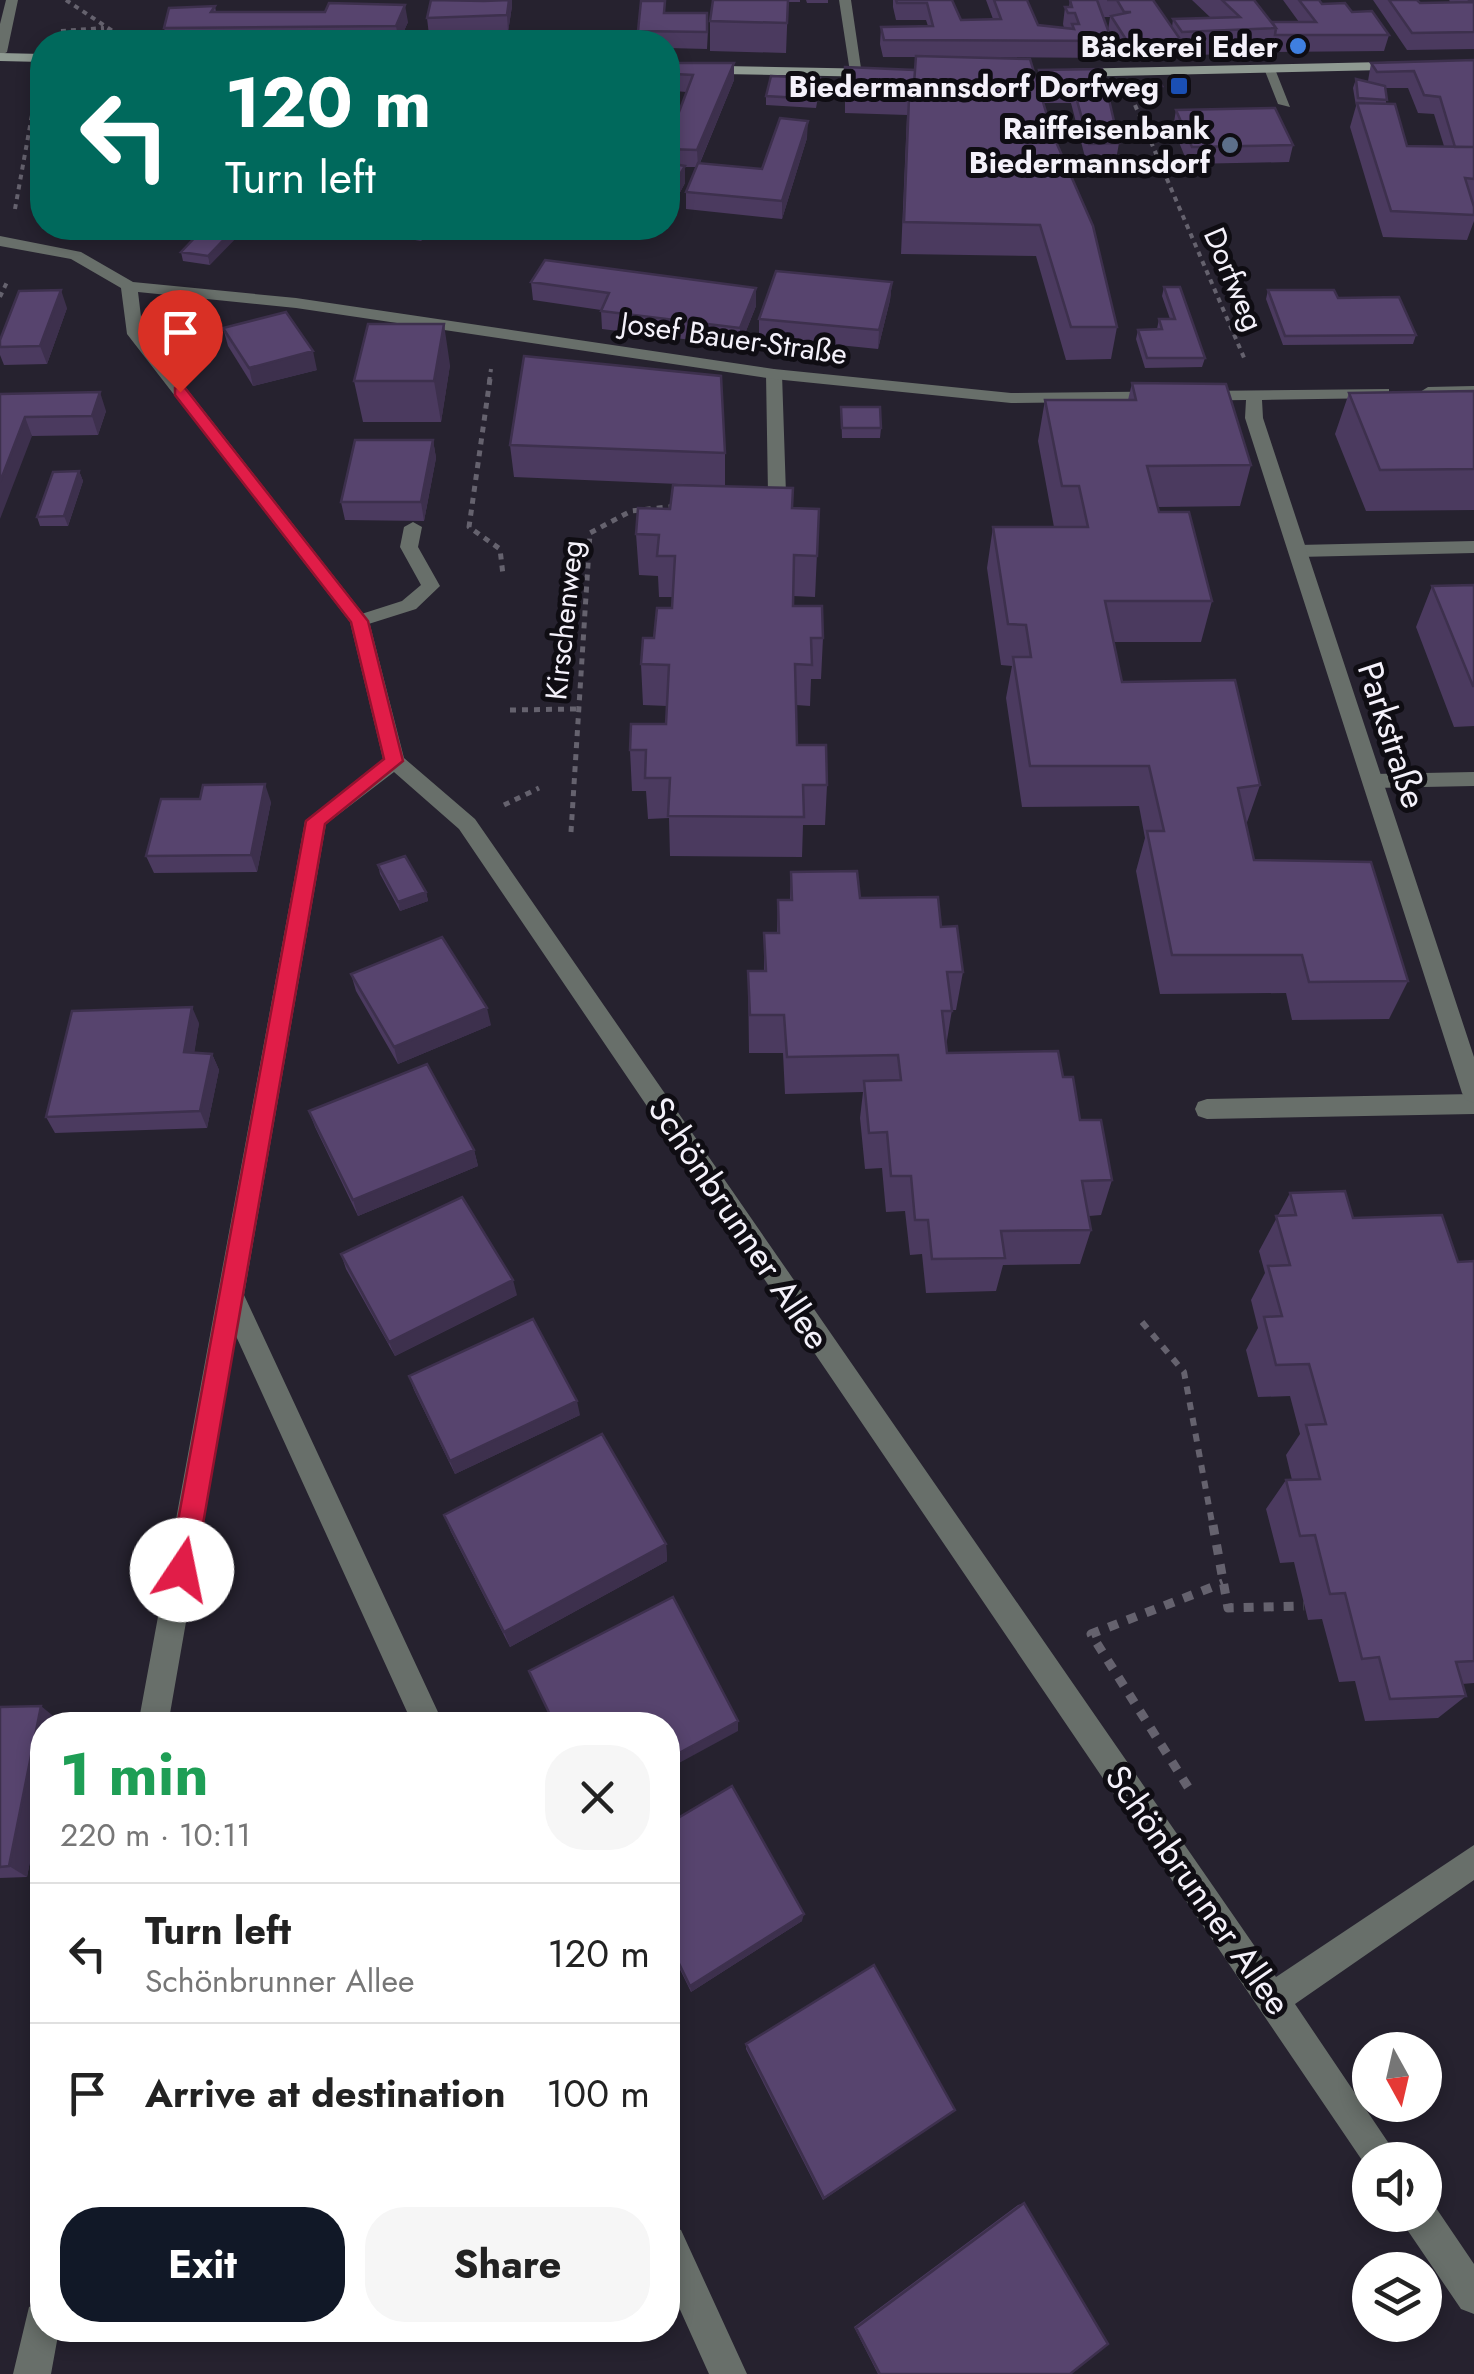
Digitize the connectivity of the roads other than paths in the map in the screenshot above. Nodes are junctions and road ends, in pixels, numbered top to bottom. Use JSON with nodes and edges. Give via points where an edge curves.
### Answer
{"nodes":[{"id":1,"x":12,"y":0,"type":"edge"},
{"id":2,"x":844,"y":0,"type":"edge"},
{"id":3,"x":0,"y":55,"type":"edge"},
{"id":4,"x":30,"y":57,"type":"edge"},
{"id":5,"x":1474,"y":64,"type":"edge"},
{"id":6,"x":680,"y":68,"type":"edge"},
{"id":7,"x":1268,"y":69,"type":"junction"},
{"id":8,"x":857,"y":72,"type":"junction"},
{"id":9,"x":894,"y":73,"type":"edge"},
{"id":10,"x":1044,"y":73,"type":"edge"},
{"id":11,"x":1285,"y":104,"type":"dead end"},
{"id":12,"x":0,"y":241,"type":"edge"},
{"id":13,"x":128,"y":286,"type":"junction"},
{"id":14,"x":774,"y":374,"type":"junction"},
{"id":15,"x":1474,"y":391,"type":"edge"},
{"id":16,"x":1400,"y":392,"type":"edge"},
{"id":17,"x":1418,"y":392,"type":"edge"},
{"id":18,"x":1254,"y":396,"type":"junction"},
{"id":19,"x":758,"y":524,"type":"edge"},
{"id":20,"x":413,"y":527,"type":"edge"},
{"id":21,"x":1474,"y":547,"type":"edge"},
{"id":22,"x":1298,"y":551,"type":"junction"},
{"id":23,"x":359,"y":621,"type":"junction"},
{"id":24,"x":394,"y":761,"type":"junction"},
{"id":25,"x":1474,"y":779,"type":"edge"},
{"id":26,"x":1372,"y":781,"type":"junction"},
{"id":27,"x":1474,"y":1092,"type":"edge"},
{"id":28,"x":1474,"y":1104,"type":"edge"},
{"id":29,"x":1207,"y":1109,"type":"dead end"},
{"id":30,"x":232,"y":1298,"type":"junction"},
{"id":31,"x":155,"y":1712,"type":"edge"},
{"id":32,"x":423,"y":1712,"type":"edge"},
{"id":33,"x":1474,"y":1861,"type":"edge"},
{"id":34,"x":1273,"y":1999,"type":"junction"},
{"id":35,"x":1370,"y":2142,"type":"edge"},
{"id":36,"x":1431,"y":2232,"type":"edge"},
{"id":37,"x":680,"y":2268,"type":"edge"},
{"id":38,"x":1474,"y":2296,"type":"edge"},
{"id":39,"x":38,"y":2342,"type":"edge"},
{"id":40,"x":32,"y":2374,"type":"edge"},
{"id":41,"x":728,"y":2374,"type":"edge"}],
"edges":[{"from":1,"to":3,"type":"street"},
{"from":2,"to":8,"type":"street"},
{"from":3,"to":4,"type":"street"},
{"from":5,"to":7,"type":"street"},
{"from":6,"to":8,"type":"street"},
{"from":7,"to":10,"type":"street"},
{"from":7,"to":11,"type":"street"},
{"from":8,"to":9,"type":"street"},
{"from":12,"to":13,"type":"street","name":"Josef Bauer-Straße","via":[[76,255]]},
{"from":13,"to":14,"type":"street","name":"Josef Bauer-Straße","via":[[296,303]]},
{"from":13,"to":23,"type":"street","via":[[135,334]]},
{"from":14,"to":18,"type":"street","name":"Josef Bauer-Straße","via":[[1011,398]]},
{"from":14,"to":19,"type":"street","via":[[777,494]]},
{"from":15,"to":17,"type":"street"},
{"from":16,"to":18,"type":"street","name":"Josef Bauer-Straße"},
{"from":18,"to":22,"type":"street","name":"Parkstraße","via":[[1254,418]]},
{"from":20,"to":23,"type":"street","via":[[409,548],[431,586],[409,605]]},
{"from":21,"to":22,"type":"street"},
{"from":22,"to":26,"type":"street","name":"Parkstraße"},
{"from":23,"to":24,"type":"street"},
{"from":24,"to":30,"type":"street","via":[[316,821]]},
{"from":24,"to":34,"type":"street","name":"Schönbrunner Allee","via":[[467,824]]},
{"from":25,"to":26,"type":"street"},
{"from":26,"to":27,"type":"street","name":"Parkstraße"},
{"from":28,"to":29,"type":"street"},
{"from":30,"to":31,"type":"street"},
{"from":30,"to":32,"type":"street"},
{"from":33,"to":34,"type":"street"},
{"from":34,"to":35,"type":"street","name":"Schönbrunner Allee"},
{"from":36,"to":38,"type":"street"},
{"from":37,"to":41,"type":"street"},
{"from":39,"to":40,"type":"street"}]}
